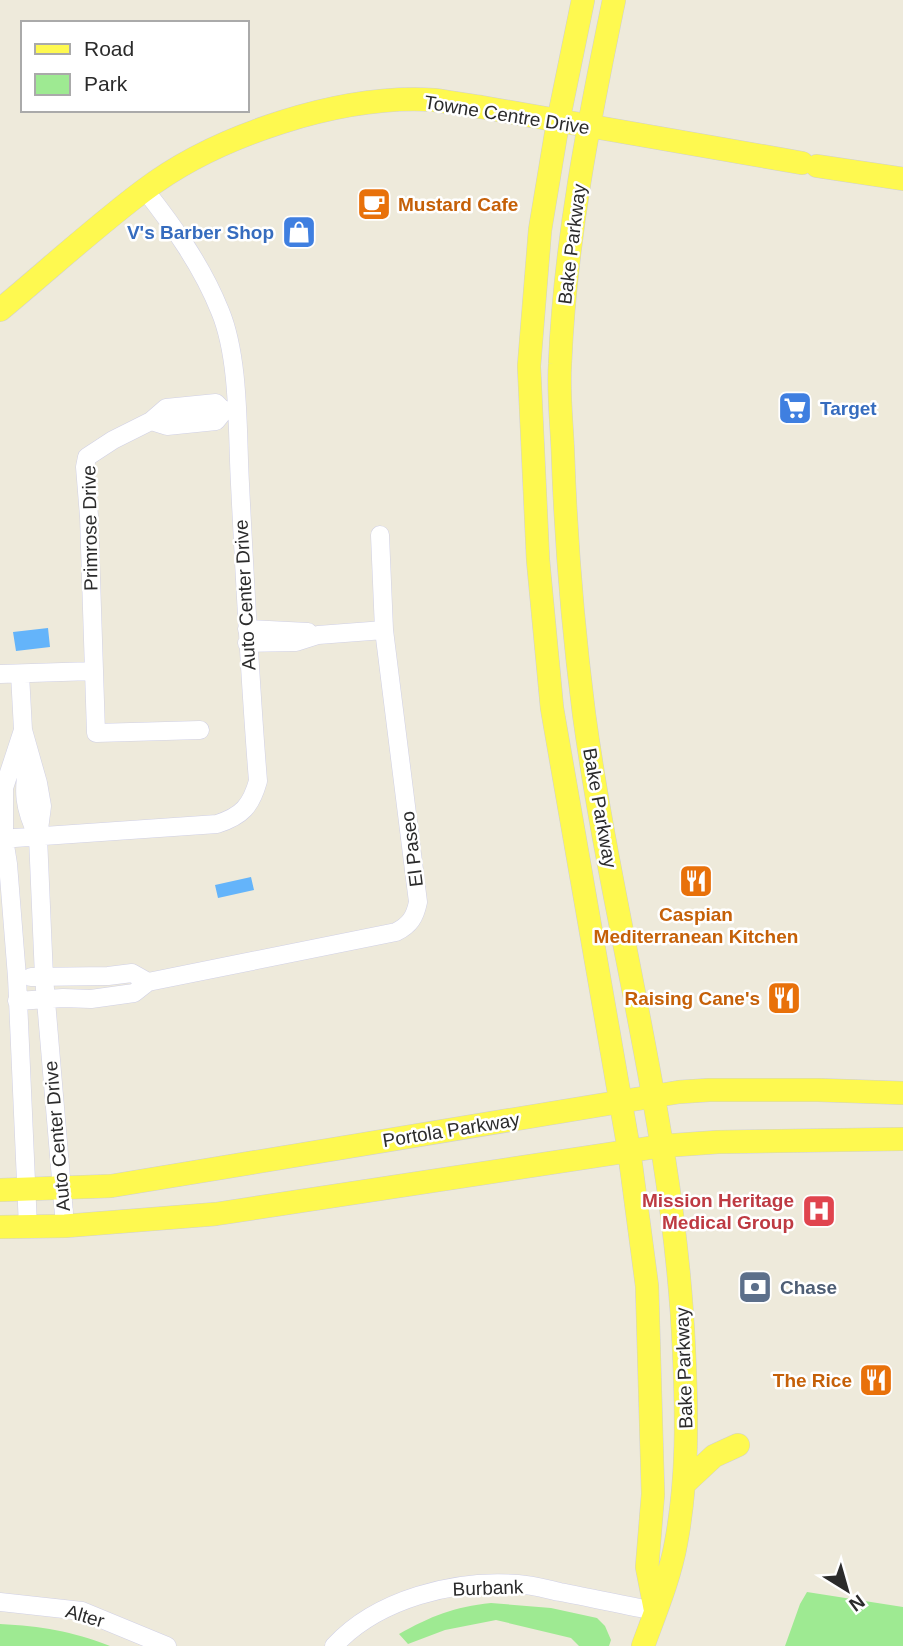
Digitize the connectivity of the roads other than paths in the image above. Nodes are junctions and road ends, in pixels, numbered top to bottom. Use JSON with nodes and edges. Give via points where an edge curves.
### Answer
{"nodes":[{"id":1,"x":583,"y":0,"type":"edge"},
{"id":2,"x":614,"y":0,"type":"edge"},
{"id":3,"x":558,"y":122,"type":"junction"},
{"id":4,"x":587,"y":127,"type":"junction"},
{"id":5,"x":900,"y":175,"type":"edge"},
{"id":6,"x":145,"y":190,"type":"junction"},
{"id":7,"x":0,"y":310,"type":"edge"},
{"id":8,"x":230,"y":411,"type":"junction"},
{"id":9,"x":380,"y":536,"type":"dead end"},
{"id":10,"x":538,"y":559,"type":"junction"},
{"id":11,"x":384,"y":630,"type":"junction"},
{"id":12,"x":247,"y":636,"type":"junction"},
{"id":13,"x":93,"y":671,"type":"junction"},
{"id":14,"x":0,"y":674,"type":"edge"},
{"id":15,"x":20,"y":674,"type":"junction"},
{"id":16,"x":584,"y":716,"type":"junction"},
{"id":17,"x":23,"y":730,"type":"junction"},
{"id":18,"x":200,"y":730,"type":"dead end"},
{"id":19,"x":38,"y":837,"type":"junction"},
{"id":20,"x":2,"y":839,"type":"edge"},
{"id":21,"x":17,"y":977,"type":"junction"},
{"id":22,"x":44,"y":977,"type":"junction"},
{"id":23,"x":148,"y":982,"type":"junction"},
{"id":24,"x":45,"y":1000,"type":"junction"},
{"id":25,"x":17,"y":1001,"type":"junction"},
{"id":26,"x":903,"y":1093,"type":"edge"},
{"id":27,"x":654,"y":1097,"type":"junction"},
{"id":28,"x":619,"y":1103,"type":"junction"},
{"id":29,"x":903,"y":1139,"type":"edge"},
{"id":30,"x":662,"y":1146,"type":"junction"},
{"id":31,"x":629,"y":1150,"type":"junction"},
{"id":32,"x":62,"y":1188,"type":"junction"},
{"id":33,"x":26,"y":1189,"type":"junction"},
{"id":34,"x":0,"y":1190,"type":"edge"},
{"id":35,"x":65,"y":1226,"type":"junction"},
{"id":36,"x":0,"y":1227,"type":"edge"},
{"id":37,"x":28,"y":1227,"type":"junction"},
{"id":38,"x":687,"y":1430,"type":"junction"},
{"id":39,"x":738,"y":1445,"type":"dead end"},
{"id":40,"x":684,"y":1484,"type":"junction"},
{"id":41,"x":647,"y":1567,"type":"junction"},
{"id":42,"x":0,"y":1602,"type":"edge"},
{"id":43,"x":655,"y":1611,"type":"junction"},
{"id":44,"x":167,"y":1646,"type":"edge"},
{"id":45,"x":334,"y":1646,"type":"edge"},
{"id":46,"x":643,"y":1646,"type":"edge"}],
"edges":[{"from":1,"to":3,"type":"main road","name":"Bake Parkway"},
{"from":2,"to":4,"type":"main road","name":"Bake Parkway"},
{"from":3,"to":4,"type":"main road","name":"Towne Centre Drive"},
{"from":3,"to":6,"type":"main road","name":"Towne Centre Drive","via":[[432,100],[327,110],[254,131],[188,162]]},
{"from":3,"to":10,"type":"main road","name":"Bake Parkway","via":[[540,230],[529,366]]},
{"from":4,"to":5,"type":"main road","name":"Towne Centre Drive"},
{"from":4,"to":16,"type":"main road","name":"Bake Parkway","via":[[570,234],[559,366],[566,561]]},
{"from":6,"to":7,"type":"main road","name":"Towne Centre Drive"},
{"from":6,"to":8,"type":"street","name":"Auto Center Drive","via":[[192,256],[221,312],[229,338]]},
{"from":8,"to":12,"type":"street","name":"Auto Center Drive"},
{"from":8,"to":13,"type":"street","name":"Primrose Drive","via":[[216,421],[167,426],[151,421],[87,457]]},
{"from":9,"to":11,"type":"street","name":"El Paseo"},
{"from":10,"to":16,"type":"main road","via":[[558,616],[568,686]]},
{"from":10,"to":28,"type":"main road","name":"Bake Parkway","via":[[552,708]]},
{"from":11,"to":12,"type":"street","via":[[318,635],[301,630]]},
{"from":11,"to":23,"type":"street","name":"El Paseo","via":[[416,915],[396,932]]},
{"from":12,"to":19,"type":"street","name":"Auto Center Drive","via":[[258,781],[253,799],[243,810],[217,824]]},
{"from":13,"to":15,"type":"street"},
{"from":13,"to":18,"type":"street","name":"Primrose Drive","via":[[96,733]]},
{"from":14,"to":15,"type":"street"},
{"from":15,"to":17,"type":"street"},
{"from":16,"to":27,"type":"main road","name":"Bake Parkway"},
{"from":17,"to":19,"type":"street","via":[[41,806]]},
{"from":17,"to":20,"type":"street","via":[[4,788]]},
{"from":19,"to":20,"type":"street","name":"Auto Center Drive"},
{"from":19,"to":22,"type":"street","name":"Auto Center Drive"},
{"from":20,"to":21,"type":"street","name":"Auto Center Drive"},
{"from":21,"to":22,"type":"street","name":"El Paseo"},
{"from":21,"to":25,"type":"street","name":"Auto Center Drive"},
{"from":22,"to":23,"type":"street","name":"El Paseo","via":[[132,973]]},
{"from":22,"to":24,"type":"street","name":"Auto Center Drive"},
{"from":23,"to":24,"type":"street","name":"El Paseo","via":[[134,993]]},
{"from":24,"to":25,"type":"street","name":"El Paseo"},
{"from":24,"to":32,"type":"street","name":"Auto Center Drive"},
{"from":25,"to":33,"type":"street","name":"Auto Center Drive"},
{"from":26,"to":27,"type":"main road","name":"Portola Parkway","via":[[709,1090]]},
{"from":27,"to":28,"type":"main road","name":"Portola Parkway"},
{"from":27,"to":30,"type":"main road","name":"Bake Parkway"},
{"from":28,"to":31,"type":"main road","name":"Bake Parkway"},
{"from":28,"to":32,"type":"main road","name":"Portola Parkway","via":[[111,1186]]},
{"from":29,"to":30,"type":"main road"},
{"from":30,"to":31,"type":"main road"},
{"from":30,"to":38,"type":"main road","name":"Bake Parkway","via":[[681,1279]]},
{"from":31,"to":35,"type":"main road","via":[[216,1214]]},
{"from":31,"to":41,"type":"main road","name":"Bake Parkway","via":[[647,1286],[653,1494]]},
{"from":32,"to":33,"type":"main road","name":"Portola Parkway"},
{"from":32,"to":35,"type":"street","name":"Auto Center Drive"},
{"from":33,"to":34,"type":"main road","name":"Portola Parkway"},
{"from":33,"to":37,"type":"street","name":"Auto Center Drive"},
{"from":35,"to":37,"type":"main road"},
{"from":36,"to":37,"type":"main road"},
{"from":38,"to":40,"type":"main road","name":"Bake Parkway"},
{"from":38,"to":41,"type":"main road","via":[[671,1478],[668,1522]]},
{"from":39,"to":40,"type":"main road","via":[[713,1456]]},
{"from":40,"to":43,"type":"main road","name":"Bake Parkway","via":[[676,1546]]},
{"from":41,"to":43,"type":"main road","name":"Bake Parkway"},
{"from":42,"to":44,"type":"street","name":"Alter","via":[[82,1611]]},
{"from":43,"to":45,"type":"street","name":"Burbank","via":[[517,1584],[470,1586],[398,1604],[359,1625]]},
{"from":43,"to":46,"type":"main road","name":"Bake Parkway"}]}
